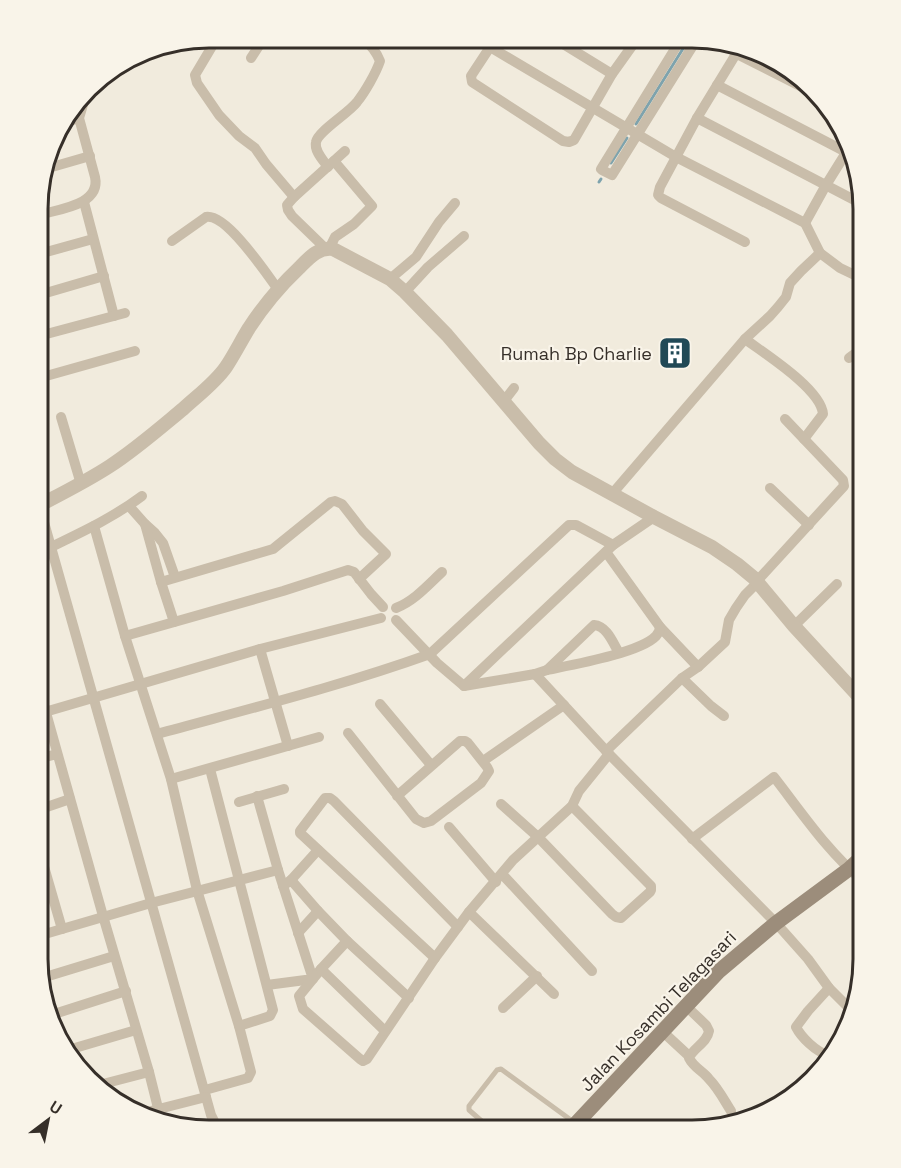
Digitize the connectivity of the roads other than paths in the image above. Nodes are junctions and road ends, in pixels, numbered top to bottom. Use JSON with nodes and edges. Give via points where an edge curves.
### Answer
{"nodes":[{"id":1,"x":211,"y":48,"type":"edge"},
{"id":2,"x":255,"y":48,"type":"edge"},
{"id":3,"x":372,"y":48,"type":"edge"},
{"id":4,"x":490,"y":48,"type":"edge"},
{"id":5,"x":501,"y":48,"type":"edge"},
{"id":6,"x":570,"y":48,"type":"edge"},
{"id":7,"x":629,"y":48,"type":"edge"},
{"id":8,"x":675,"y":48,"type":"edge"},
{"id":9,"x":691,"y":48,"type":"edge"},
{"id":10,"x":736,"y":54,"type":"edge"},
{"id":11,"x":251,"y":58,"type":"dead end"},
{"id":12,"x":612,"y":74,"type":"junction"},
{"id":13,"x":717,"y":86,"type":"junction"},
{"id":14,"x":592,"y":108,"type":"junction"},
{"id":15,"x":81,"y":113,"type":"edge"},
{"id":16,"x":79,"y":118,"type":"junction"},
{"id":17,"x":697,"y":118,"type":"junction"},
{"id":18,"x":76,"y":119,"type":"edge"},
{"id":19,"x":626,"y":128,"type":"junction"},
{"id":20,"x":638,"y":135,"type":"junction"},
{"id":21,"x":839,"y":146,"type":"edge"},
{"id":22,"x":345,"y":152,"type":"dead end"},
{"id":23,"x":90,"y":156,"type":"junction"},
{"id":24,"x":676,"y":157,"type":"junction"},
{"id":25,"x":844,"y":157,"type":"edge"},
{"id":26,"x":331,"y":164,"type":"junction"},
{"id":27,"x":53,"y":167,"type":"edge"},
{"id":28,"x":826,"y":185,"type":"junction"},
{"id":29,"x":294,"y":197,"type":"junction"},
{"id":30,"x":853,"y":199,"type":"edge"},
{"id":31,"x":84,"y":202,"type":"junction"},
{"id":32,"x":455,"y":203,"type":"dead end"},
{"id":33,"x":48,"y":212,"type":"edge"},
{"id":34,"x":805,"y":223,"type":"junction"},
{"id":35,"x":464,"y":236,"type":"dead end"},
{"id":36,"x":93,"y":239,"type":"junction"},
{"id":37,"x":172,"y":241,"type":"dead end"},
{"id":38,"x":745,"y":242,"type":"dead end"},
{"id":39,"x":327,"y":248,"type":"junction"},
{"id":40,"x":48,"y":252,"type":"edge"},
{"id":41,"x":820,"y":254,"type":"junction"},
{"id":42,"x":853,"y":273,"type":"edge"},
{"id":43,"x":104,"y":276,"type":"junction"},
{"id":44,"x":390,"y":279,"type":"junction"},
{"id":45,"x":277,"y":288,"type":"junction"},
{"id":46,"x":405,"y":292,"type":"junction"},
{"id":47,"x":48,"y":293,"type":"edge"},
{"id":48,"x":126,"y":313,"type":"dead end"},
{"id":49,"x":114,"y":316,"type":"junction"},
{"id":50,"x":48,"y":334,"type":"edge"},
{"id":51,"x":745,"y":339,"type":"junction"},
{"id":52,"x":135,"y":351,"type":"dead end"},
{"id":53,"x":853,"y":355,"type":"edge"},
{"id":54,"x":849,"y":358,"type":"dead end"},
{"id":55,"x":48,"y":375,"type":"edge"},
{"id":56,"x":514,"y":388,"type":"dead end"},
{"id":57,"x":504,"y":401,"type":"junction"},
{"id":58,"x":61,"y":417,"type":"dead end"},
{"id":59,"x":785,"y":418,"type":"dead end"},
{"id":60,"x":804,"y":439,"type":"junction"},
{"id":61,"x":81,"y":484,"type":"junction"},
{"id":62,"x":770,"y":488,"type":"dead end"},
{"id":63,"x":612,"y":494,"type":"junction"},
{"id":64,"x":142,"y":496,"type":"dead end"},
{"id":65,"x":48,"y":500,"type":"edge"},
{"id":66,"x":129,"y":506,"type":"junction"},
{"id":67,"x":654,"y":517,"type":"junction"},
{"id":68,"x":145,"y":524,"type":"junction"},
{"id":69,"x":809,"y":525,"type":"junction"},
{"id":70,"x":94,"y":526,"type":"junction"},
{"id":71,"x":48,"y":537,"type":"edge"},
{"id":72,"x":51,"y":548,"type":"junction"},
{"id":73,"x":609,"y":549,"type":"junction"},
{"id":74,"x":441,"y":572,"type":"dead end"},
{"id":75,"x":175,"y":577,"type":"junction"},
{"id":76,"x":359,"y":579,"type":"junction"},
{"id":77,"x":161,"y":582,"type":"junction"},
{"id":78,"x":758,"y":582,"type":"junction"},
{"id":79,"x":837,"y":584,"type":"dead end"},
{"id":80,"x":396,"y":608,"type":"junction"},
{"id":81,"x":382,"y":613,"type":"junction"},
{"id":82,"x":396,"y":620,"type":"junction"},
{"id":83,"x":174,"y":621,"type":"junction"},
{"id":84,"x":794,"y":626,"type":"junction"},
{"id":85,"x":660,"y":627,"type":"junction"},
{"id":86,"x":125,"y":636,"type":"junction"},
{"id":87,"x":260,"y":649,"type":"junction"},
{"id":88,"x":619,"y":653,"type":"junction"},
{"id":89,"x":430,"y":654,"type":"junction"},
{"id":90,"x":698,"y":667,"type":"junction"},
{"id":91,"x":547,"y":670,"type":"junction"},
{"id":92,"x":535,"y":674,"type":"junction"},
{"id":93,"x":682,"y":678,"type":"junction"},
{"id":94,"x":141,"y":683,"type":"junction"},
{"id":95,"x":853,"y":685,"type":"edge"},
{"id":96,"x":464,"y":686,"type":"junction"},
{"id":97,"x":94,"y":697,"type":"junction"},
{"id":98,"x":276,"y":702,"type":"junction"},
{"id":99,"x":380,"y":704,"type":"dead end"},
{"id":100,"x":564,"y":705,"type":"junction"},
{"id":101,"x":48,"y":711,"type":"edge"},
{"id":102,"x":724,"y":717,"type":"dead end"},
{"id":103,"x":48,"y":729,"type":"edge"},
{"id":104,"x":348,"y":733,"type":"dead end"},
{"id":105,"x":157,"y":734,"type":"junction"},
{"id":106,"x":319,"y":737,"type":"dead end"},
{"id":107,"x":288,"y":746,"type":"junction"},
{"id":108,"x":608,"y":753,"type":"junction"},
{"id":109,"x":57,"y":754,"type":"junction"},
{"id":110,"x":48,"y":756,"type":"edge"},
{"id":111,"x":483,"y":761,"type":"junction"},
{"id":112,"x":431,"y":765,"type":"junction"},
{"id":113,"x":210,"y":769,"type":"junction"},
{"id":114,"x":171,"y":779,"type":"junction"},
{"id":115,"x":284,"y":789,"type":"dead end"},
{"id":116,"x":257,"y":796,"type":"junction"},
{"id":117,"x":397,"y":796,"type":"junction"},
{"id":118,"x":70,"y":799,"type":"junction"},
{"id":119,"x":239,"y":802,"type":"dead end"},
{"id":120,"x":501,"y":804,"type":"dead end"},
{"id":121,"x":572,"y":806,"type":"junction"},
{"id":122,"x":48,"y":807,"type":"edge"},
{"id":123,"x":449,"y":826,"type":"dead end"},
{"id":124,"x":538,"y":837,"type":"junction"},
{"id":125,"x":692,"y":839,"type":"junction"},
{"id":126,"x":318,"y":850,"type":"junction"},
{"id":127,"x":853,"y":865,"type":"edge"},
{"id":128,"x":849,"y":868,"type":"junction"},
{"id":129,"x":278,"y":870,"type":"junction"},
{"id":130,"x":853,"y":872,"type":"edge"},
{"id":131,"x":499,"y":878,"type":"junction"},
{"id":132,"x":238,"y":879,"type":"junction"},
{"id":133,"x":48,"y":881,"type":"edge"},
{"id":134,"x":287,"y":883,"type":"junction"},
{"id":135,"x":197,"y":890,"type":"junction"},
{"id":136,"x":152,"y":903,"type":"junction"},
{"id":137,"x":318,"y":911,"type":"junction"},
{"id":138,"x":470,"y":912,"type":"junction"},
{"id":139,"x":103,"y":916,"type":"junction"},
{"id":140,"x":776,"y":923,"type":"junction"},
{"id":141,"x":458,"y":927,"type":"junction"},
{"id":142,"x":62,"y":929,"type":"junction"},
{"id":143,"x":48,"y":933,"type":"edge"},
{"id":144,"x":298,"y":933,"type":"junction"},
{"id":145,"x":346,"y":941,"type":"junction"},
{"id":146,"x":114,"y":956,"type":"junction"},
{"id":147,"x":435,"y":958,"type":"junction"},
{"id":148,"x":321,"y":969,"type":"junction"},
{"id":149,"x":592,"y":971,"type":"dead end"},
{"id":150,"x":49,"y":976,"type":"edge"},
{"id":151,"x":537,"y":976,"type":"junction"},
{"id":152,"x":313,"y":979,"type":"junction"},
{"id":153,"x":267,"y":985,"type":"junction"},
{"id":154,"x":830,"y":988,"type":"junction"},
{"id":155,"x":126,"y":991,"type":"junction"},
{"id":156,"x":554,"y":994,"type":"dead end"},
{"id":157,"x":409,"y":998,"type":"junction"},
{"id":158,"x":846,"y":1005,"type":"edge"},
{"id":159,"x":686,"y":1006,"type":"junction"},
{"id":160,"x":503,"y":1008,"type":"dead end"},
{"id":161,"x":58,"y":1013,"type":"edge"},
{"id":162,"x":239,"y":1026,"type":"junction"},
{"id":163,"x":136,"y":1030,"type":"junction"},
{"id":164,"x":385,"y":1031,"type":"junction"},
{"id":165,"x":662,"y":1031,"type":"junction"},
{"id":166,"x":75,"y":1048,"type":"edge"},
{"id":167,"x":822,"y":1053,"type":"edge"},
{"id":168,"x":689,"y":1056,"type":"junction"},
{"id":169,"x":150,"y":1072,"type":"junction"},
{"id":170,"x":107,"y":1083,"type":"edge"},
{"id":171,"x":206,"y":1093,"type":"junction"},
{"id":172,"x":157,"y":1111,"type":"edge"},
{"id":173,"x":731,"y":1111,"type":"dead end"},
{"id":174,"x":159,"y":1112,"type":"edge"},
{"id":175,"x":214,"y":1120,"type":"edge"},
{"id":176,"x":480,"y":1120,"type":"edge"},
{"id":177,"x":564,"y":1120,"type":"edge"},
{"id":178,"x":579,"y":1120,"type":"edge"}],
"edges":[{"from":1,"to":29,"type":"street","via":[[195,75],[196,82],[219,115],[255,148]]},
{"from":2,"to":11,"type":"street"},
{"from":3,"to":26,"type":"street","via":[[380,61],[357,103],[316,140],[318,153]]},
{"from":4,"to":14,"type":"street","via":[[471,76],[472,82],[563,141],[574,141]]},
{"from":5,"to":14,"type":"street"},
{"from":6,"to":12,"type":"street"},
{"from":7,"to":12,"type":"street"},
{"from":8,"to":19,"type":"street"},
{"from":9,"to":20,"type":"street"},
{"from":10,"to":13,"type":"street"},
{"from":12,"to":14,"type":"street"},
{"from":13,"to":17,"type":"street"},
{"from":13,"to":21,"type":"street"},
{"from":14,"to":19,"type":"street"},
{"from":15,"to":16,"type":"street"},
{"from":16,"to":18,"type":"street"},
{"from":16,"to":23,"type":"street"},
{"from":17,"to":24,"type":"street"},
{"from":17,"to":28,"type":"street"},
{"from":19,"to":20,"type":"street"},
{"from":19,"to":20,"type":"street","via":[[602,170],[612,175]]},
{"from":20,"to":24,"type":"street"},
{"from":22,"to":26,"type":"street"},
{"from":23,"to":27,"type":"street"},
{"from":23,"to":31,"type":"street","via":[[96,185]]},
{"from":24,"to":34,"type":"street"},
{"from":24,"to":38,"type":"street","via":[[658,196]]},
{"from":25,"to":28,"type":"street"},
{"from":26,"to":29,"type":"street"},
{"from":26,"to":39,"type":"street","via":[[372,206]]},
{"from":28,"to":30,"type":"street"},
{"from":28,"to":34,"type":"street"},
{"from":29,"to":39,"type":"street","via":[[287,205],[289,211]]},
{"from":31,"to":33,"type":"street"},
{"from":31,"to":36,"type":"street"},
{"from":32,"to":44,"type":"street","via":[[416,257]]},
{"from":34,"to":41,"type":"street"},
{"from":35,"to":46,"type":"street"},
{"from":36,"to":40,"type":"street"},
{"from":36,"to":43,"type":"street"},
{"from":37,"to":45,"type":"street","via":[[206,217],[215,218],[244,244]]},
{"from":39,"to":44,"type":"street"},
{"from":39,"to":45,"type":"street"},
{"from":41,"to":42,"type":"street"},
{"from":41,"to":51,"type":"street","via":[[801,270],[790,283],[786,297]]},
{"from":43,"to":47,"type":"street"},
{"from":43,"to":49,"type":"street"},
{"from":44,"to":46,"type":"street"},
{"from":45,"to":61,"type":"street","via":[[218,377],[160,428]]},
{"from":46,"to":57,"type":"street"},
{"from":48,"to":49,"type":"street"},
{"from":49,"to":50,"type":"street"},
{"from":51,"to":60,"type":"street","via":[[801,381],[819,401],[823,414]]},
{"from":51,"to":63,"type":"street"},
{"from":52,"to":55,"type":"street"},
{"from":53,"to":54,"type":"street"},
{"from":56,"to":57,"type":"street"},
{"from":57,"to":63,"type":"street","via":[[555,459]]},
{"from":58,"to":61,"type":"street"},
{"from":59,"to":60,"type":"street"},
{"from":60,"to":69,"type":"street","via":[[844,483]]},
{"from":61,"to":65,"type":"street"},
{"from":62,"to":69,"type":"street"},
{"from":63,"to":67,"type":"street"},
{"from":64,"to":66,"type":"street"},
{"from":66,"to":68,"type":"street"},
{"from":66,"to":70,"type":"street"},
{"from":67,"to":73,"type":"street"},
{"from":67,"to":78,"type":"street","via":[[723,553]]},
{"from":68,"to":75,"type":"street","via":[[163,543]]},
{"from":68,"to":77,"type":"street"},
{"from":69,"to":78,"type":"street"},
{"from":70,"to":72,"type":"street"},
{"from":70,"to":86,"type":"street"},
{"from":71,"to":72,"type":"street"},
{"from":72,"to":97,"type":"street"},
{"from":73,"to":85,"type":"street"},
{"from":73,"to":89,"type":"street","via":[[576,525],[569,525]]},
{"from":73,"to":96,"type":"street"},
{"from":74,"to":80,"type":"street","via":[[420,593]]},
{"from":75,"to":76,"type":"street","via":[[273,549],[337,501],[386,554]]},
{"from":75,"to":77,"type":"street"},
{"from":76,"to":81,"type":"street"},
{"from":76,"to":83,"type":"street","via":[[348,570]]},
{"from":77,"to":83,"type":"street"},
{"from":78,"to":84,"type":"street"},
{"from":78,"to":90,"type":"street","via":[[729,620],[724,642]]},
{"from":79,"to":84,"type":"street"},
{"from":80,"to":81,"type":"street","via":[[390,605]]},
{"from":80,"to":82,"type":"street"},
{"from":81,"to":82,"type":"street","via":[[384,622]]},
{"from":81,"to":87,"type":"street"},
{"from":82,"to":89,"type":"street"},
{"from":83,"to":86,"type":"street"},
{"from":84,"to":95,"type":"street"},
{"from":85,"to":88,"type":"street","via":[[650,641]]},
{"from":85,"to":90,"type":"street"},
{"from":86,"to":94,"type":"street"},
{"from":87,"to":94,"type":"street"},
{"from":87,"to":98,"type":"street"},
{"from":88,"to":91,"type":"street"},
{"from":88,"to":91,"type":"street","via":[[606,632],[594,625]]},
{"from":89,"to":96,"type":"street"},
{"from":89,"to":98,"type":"street"},
{"from":90,"to":93,"type":"street"},
{"from":91,"to":92,"type":"street"},
{"from":92,"to":96,"type":"street"},
{"from":92,"to":100,"type":"street"},
{"from":93,"to":102,"type":"street"},
{"from":93,"to":108,"type":"street"},
{"from":94,"to":97,"type":"street"},
{"from":94,"to":105,"type":"street"},
{"from":97,"to":101,"type":"street"},
{"from":97,"to":136,"type":"street"},
{"from":98,"to":105,"type":"street"},
{"from":98,"to":107,"type":"street"},
{"from":99,"to":112,"type":"street"},
{"from":100,"to":108,"type":"street"},
{"from":100,"to":111,"type":"street"},
{"from":103,"to":109,"type":"street"},
{"from":104,"to":117,"type":"street"},
{"from":105,"to":114,"type":"street"},
{"from":106,"to":107,"type":"street"},
{"from":107,"to":113,"type":"street"},
{"from":108,"to":121,"type":"street"},
{"from":108,"to":125,"type":"street"},
{"from":109,"to":110,"type":"street"},
{"from":109,"to":118,"type":"street"},
{"from":111,"to":112,"type":"street","via":[[465,741],[460,741]]},
{"from":111,"to":117,"type":"street","via":[[489,771],[481,783],[431,821],[416,819]]},
{"from":112,"to":117,"type":"street"},
{"from":113,"to":114,"type":"street"},
{"from":113,"to":132,"type":"street"},
{"from":114,"to":135,"type":"street"},
{"from":115,"to":116,"type":"street"},
{"from":116,"to":119,"type":"street"},
{"from":116,"to":129,"type":"street"},
{"from":118,"to":122,"type":"street"},
{"from":118,"to":139,"type":"street"},
{"from":120,"to":124,"type":"street"},
{"from":121,"to":124,"type":"street"},
{"from":121,"to":124,"type":"street","via":[[651,886],[650,892],[621,918],[616,917]]},
{"from":123,"to":131,"type":"street"},
{"from":124,"to":131,"type":"street"},
{"from":125,"to":128,"type":"street","via":[[774,777]]},
{"from":125,"to":140,"type":"street"},
{"from":126,"to":134,"type":"street"},
{"from":126,"to":141,"type":"street","via":[[300,831],[328,798]]},
{"from":126,"to":147,"type":"street"},
{"from":127,"to":128,"type":"main road","name":"Jalan Kosambi Telagasari"},
{"from":128,"to":130,"type":"street"},
{"from":128,"to":140,"type":"main road","name":"Jalan Kosambi Telagasari"},
{"from":129,"to":132,"type":"street"},
{"from":129,"to":134,"type":"street"},
{"from":131,"to":138,"type":"street"},
{"from":131,"to":149,"type":"street"},
{"from":132,"to":135,"type":"street"},
{"from":132,"to":153,"type":"street"},
{"from":133,"to":142,"type":"street"},
{"from":134,"to":137,"type":"street"},
{"from":134,"to":144,"type":"street"},
{"from":135,"to":136,"type":"street"},
{"from":135,"to":162,"type":"street"},
{"from":136,"to":139,"type":"street"},
{"from":136,"to":171,"type":"street"},
{"from":137,"to":144,"type":"street"},
{"from":137,"to":145,"type":"street"},
{"from":138,"to":141,"type":"street"},
{"from":138,"to":151,"type":"street"},
{"from":139,"to":142,"type":"street"},
{"from":139,"to":146,"type":"street"},
{"from":140,"to":154,"type":"street"},
{"from":140,"to":159,"type":"main road","name":"Jalan Kosambi Telagasari","via":[[718,972]]},
{"from":141,"to":147,"type":"street"},
{"from":142,"to":143,"type":"street"},
{"from":144,"to":152,"type":"street"},
{"from":145,"to":148,"type":"street"},
{"from":145,"to":157,"type":"street"},
{"from":146,"to":150,"type":"street"},
{"from":146,"to":155,"type":"street"},
{"from":147,"to":157,"type":"street"},
{"from":148,"to":152,"type":"street"},
{"from":148,"to":164,"type":"street"},
{"from":151,"to":156,"type":"street"},
{"from":151,"to":160,"type":"street"},
{"from":152,"to":153,"type":"street"},
{"from":152,"to":164,"type":"street","via":[[299,996],[301,1005],[360,1059],[367,1059]]},
{"from":153,"to":162,"type":"street","via":[[272,1014]]},
{"from":154,"to":158,"type":"street"},
{"from":154,"to":167,"type":"street","via":[[796,1027]]},
{"from":155,"to":161,"type":"street"},
{"from":155,"to":163,"type":"street"},
{"from":157,"to":164,"type":"street"},
{"from":159,"to":165,"type":"main road","name":"Jalan Kosambi Telagasari"},
{"from":159,"to":168,"type":"street","via":[[709,1031]]},
{"from":162,"to":171,"type":"street","via":[[250,1075]]},
{"from":163,"to":166,"type":"street"},
{"from":163,"to":169,"type":"street"},
{"from":165,"to":168,"type":"street"},
{"from":165,"to":178,"type":"main road","name":"Jalan Kosambi Telagasari"},
{"from":168,"to":173,"type":"street"},
{"from":169,"to":170,"type":"street"},
{"from":169,"to":172,"type":"street"},
{"from":171,"to":174,"type":"street"},
{"from":171,"to":175,"type":"street"},
{"from":176,"to":177,"type":"lane","via":[[469,1106],[501,1070]]}]}
